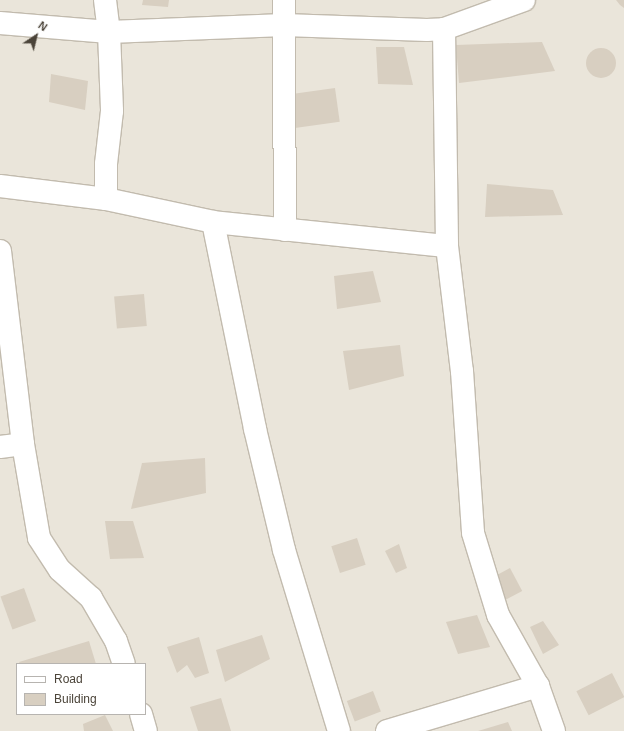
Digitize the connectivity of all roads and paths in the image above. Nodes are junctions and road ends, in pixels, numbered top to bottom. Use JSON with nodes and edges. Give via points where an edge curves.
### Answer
{"nodes":[{"id":1,"x":105,"y":0,"type":"edge"},
{"id":2,"x":284,"y":0,"type":"edge"},
{"id":3,"x":524,"y":0,"type":"edge"},
{"id":4,"x":0,"y":23,"type":"edge"},
{"id":5,"x":284,"y":25,"type":"junction"},
{"id":6,"x":444,"y":29,"type":"junction"},
{"id":7,"x":109,"y":32,"type":"junction"},
{"id":8,"x":0,"y":186,"type":"edge"},
{"id":9,"x":106,"y":199,"type":"junction"},
{"id":10,"x":213,"y":222,"type":"junction"},
{"id":11,"x":286,"y":230,"type":"junction"},
{"id":12,"x":447,"y":246,"type":"junction"},
{"id":13,"x":0,"y":251,"type":"edge"},
{"id":14,"x":5,"y":320,"type":"edge"},
{"id":15,"x":23,"y":444,"type":"junction"},
{"id":16,"x":0,"y":447,"type":"edge"},
{"id":17,"x":124,"y":663,"type":"edge"},
{"id":18,"x":538,"y":686,"type":"junction"},
{"id":19,"x":140,"y":715,"type":"edge"},
{"id":20,"x":146,"y":731,"type":"edge"},
{"id":21,"x":339,"y":731,"type":"edge"},
{"id":22,"x":387,"y":731,"type":"edge"},
{"id":23,"x":554,"y":731,"type":"edge"}],
"edges":[{"from":1,"to":7,"type":"street"},
{"from":2,"to":5,"type":"street"},
{"from":3,"to":6,"type":"street"},
{"from":4,"to":7,"type":"street"},
{"from":5,"to":6,"type":"street"},
{"from":5,"to":7,"type":"street"},
{"from":5,"to":11,"type":"street"},
{"from":6,"to":12,"type":"street"},
{"from":7,"to":9,"type":"street","via":[[112,112],[106,164]]},
{"from":8,"to":9,"type":"street"},
{"from":9,"to":10,"type":"street"},
{"from":10,"to":11,"type":"street"},
{"from":10,"to":21,"type":"street","via":[[254,429],[284,550]]},
{"from":11,"to":12,"type":"street"},
{"from":12,"to":18,"type":"street","via":[[462,371],[473,532],[498,615]]},
{"from":13,"to":14,"type":"street"},
{"from":14,"to":15,"type":"street"},
{"from":15,"to":16,"type":"street"},
{"from":15,"to":17,"type":"street","via":[[39,538],[60,570],[91,598],[116,641]]},
{"from":18,"to":22,"type":"street"},
{"from":18,"to":23,"type":"street"},
{"from":19,"to":20,"type":"street"}]}
